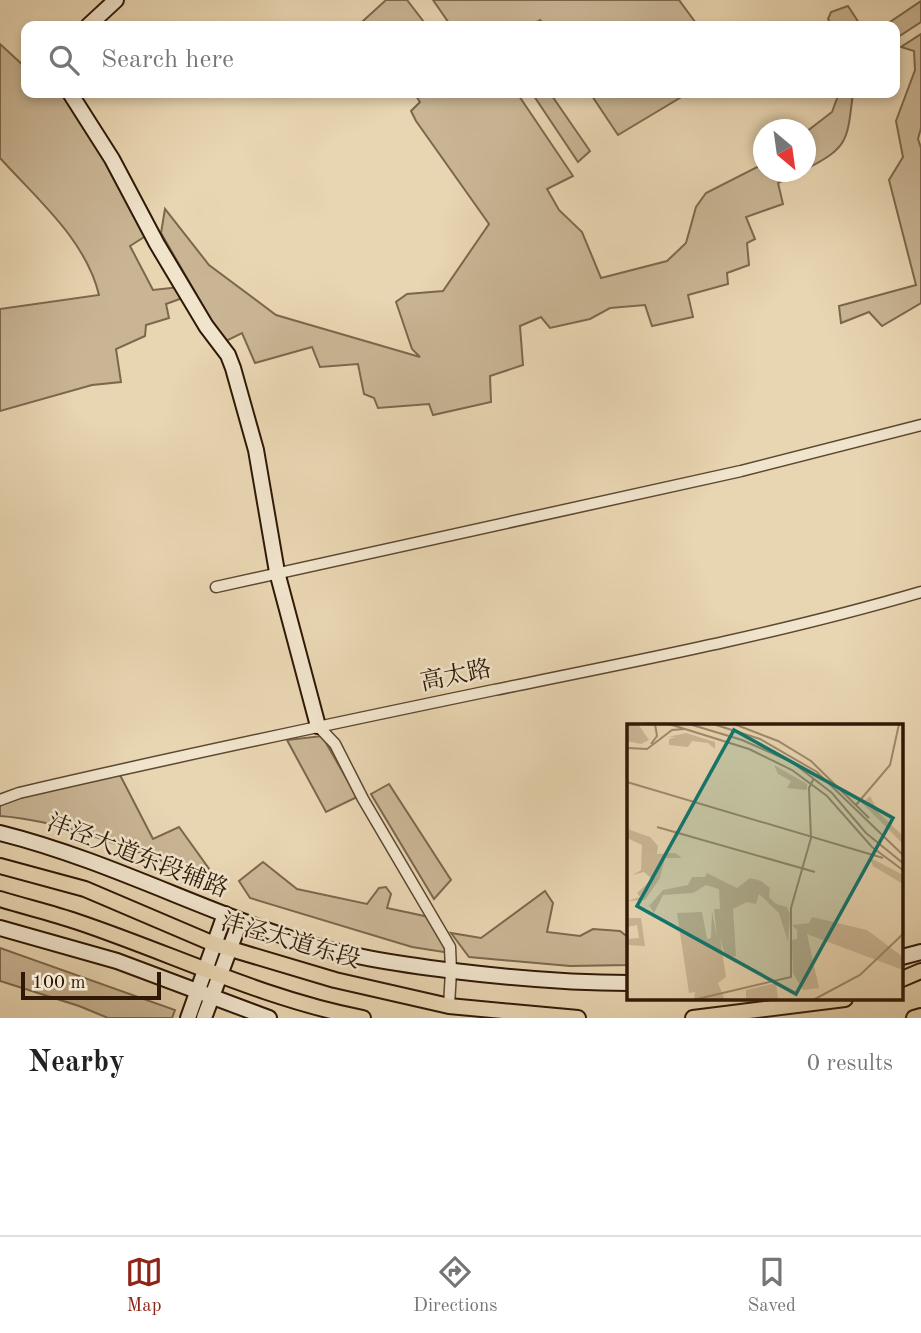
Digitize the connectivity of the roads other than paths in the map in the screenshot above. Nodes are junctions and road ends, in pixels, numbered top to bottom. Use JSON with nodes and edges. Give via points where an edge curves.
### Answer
{"nodes":[{"id":1,"x":116,"y":0,"type":"edge"},
{"id":2,"x":93,"y":21,"type":"edge"},
{"id":3,"x":73,"y":98,"type":"edge"},
{"id":4,"x":921,"y":425,"type":"edge"},
{"id":5,"x":277,"y":572,"type":"junction"},
{"id":6,"x":216,"y":587,"type":"dead end"},
{"id":7,"x":921,"y":592,"type":"edge"},
{"id":8,"x":318,"y":726,"type":"junction"},
{"id":9,"x":0,"y":800,"type":"edge"},
{"id":10,"x":0,"y":833,"type":"edge"},
{"id":11,"x":0,"y":866,"type":"edge"},
{"id":12,"x":0,"y":899,"type":"edge"},
{"id":13,"x":225,"y":914,"type":"junction"},
{"id":14,"x":240,"y":921,"type":"junction"},
{"id":15,"x":0,"y":928,"type":"edge"},
{"id":16,"x":214,"y":944,"type":"junction"},
{"id":17,"x":230,"y":949,"type":"junction"},
{"id":18,"x":921,"y":952,"type":"edge"},
{"id":19,"x":904,"y":956,"type":"edge"},
{"id":20,"x":205,"y":970,"type":"junction"},
{"id":21,"x":452,"y":971,"type":"junction"},
{"id":22,"x":921,"y":971,"type":"edge"},
{"id":23,"x":220,"y":975,"type":"junction"},
{"id":24,"x":904,"y":978,"type":"edge"},
{"id":25,"x":627,"y":984,"type":"edge"},
{"id":26,"x":198,"y":992,"type":"junction"},
{"id":27,"x":212,"y":997,"type":"junction"},
{"id":28,"x":837,"y":1000,"type":"edge"},
{"id":29,"x":449,"y":1006,"type":"junction"},
{"id":30,"x":921,"y":1016,"type":"edge"},
{"id":31,"x":188,"y":1018,"type":"edge"},
{"id":32,"x":204,"y":1018,"type":"edge"},
{"id":33,"x":269,"y":1018,"type":"edge"},
{"id":34,"x":363,"y":1018,"type":"edge"},
{"id":35,"x":578,"y":1018,"type":"edge"},
{"id":36,"x":693,"y":1018,"type":"edge"},
{"id":37,"x":914,"y":1018,"type":"edge"}],
"edges":[{"from":1,"to":2,"type":"street"},
{"from":3,"to":5,"type":"street","via":[[113,159],[206,326],[228,355],[256,450]]},
{"from":4,"to":5,"type":"street","via":[[741,471]]},
{"from":5,"to":6,"type":"street"},
{"from":5,"to":8,"type":"street"},
{"from":7,"to":8,"type":"street","name":"高太路","via":[[713,644]]},
{"from":8,"to":9,"type":"street","name":"高太路"},
{"from":8,"to":21,"type":"street","via":[[335,744],[450,947]]},
{"from":10,"to":13,"type":"street","name":"沣泾大道东段辅路","via":[[90,860]]},
{"from":11,"to":16,"type":"main road","name":"沣泾大道东段","via":[[85,889]]},
{"from":12,"to":20,"type":"main road","name":"沣泾大道东段","via":[[78,922]]},
{"from":13,"to":14,"type":"street","name":"沣泾大道东段辅路"},
{"from":13,"to":16,"type":"street"},
{"from":14,"to":17,"type":"street"},
{"from":14,"to":21,"type":"street","name":"沣泾大道东段辅路","via":[[349,955]]},
{"from":15,"to":26,"type":"street","via":[[106,957]]},
{"from":16,"to":17,"type":"main road","name":"沣泾大道东段"},
{"from":16,"to":20,"type":"street"},
{"from":17,"to":23,"type":"street"},
{"from":17,"to":29,"type":"main road","name":"沣泾大道东段","via":[[335,981]]},
{"from":18,"to":19,"type":"street"},
{"from":20,"to":23,"type":"main road","name":"沣泾大道东段"},
{"from":20,"to":26,"type":"street"},
{"from":21,"to":25,"type":"street","name":"沣泾大道东段辅路"},
{"from":21,"to":29,"type":"street"},
{"from":22,"to":24,"type":"main road"},
{"from":23,"to":27,"type":"street"},
{"from":23,"to":34,"type":"main road","name":"沣泾大道东段"},
{"from":26,"to":27,"type":"street"},
{"from":26,"to":31,"type":"street"},
{"from":27,"to":32,"type":"street"},
{"from":27,"to":33,"type":"street"},
{"from":28,"to":36,"type":"main road"},
{"from":29,"to":35,"type":"main road","name":"沣泾大道东段"},
{"from":30,"to":37,"type":"main road"}]}
